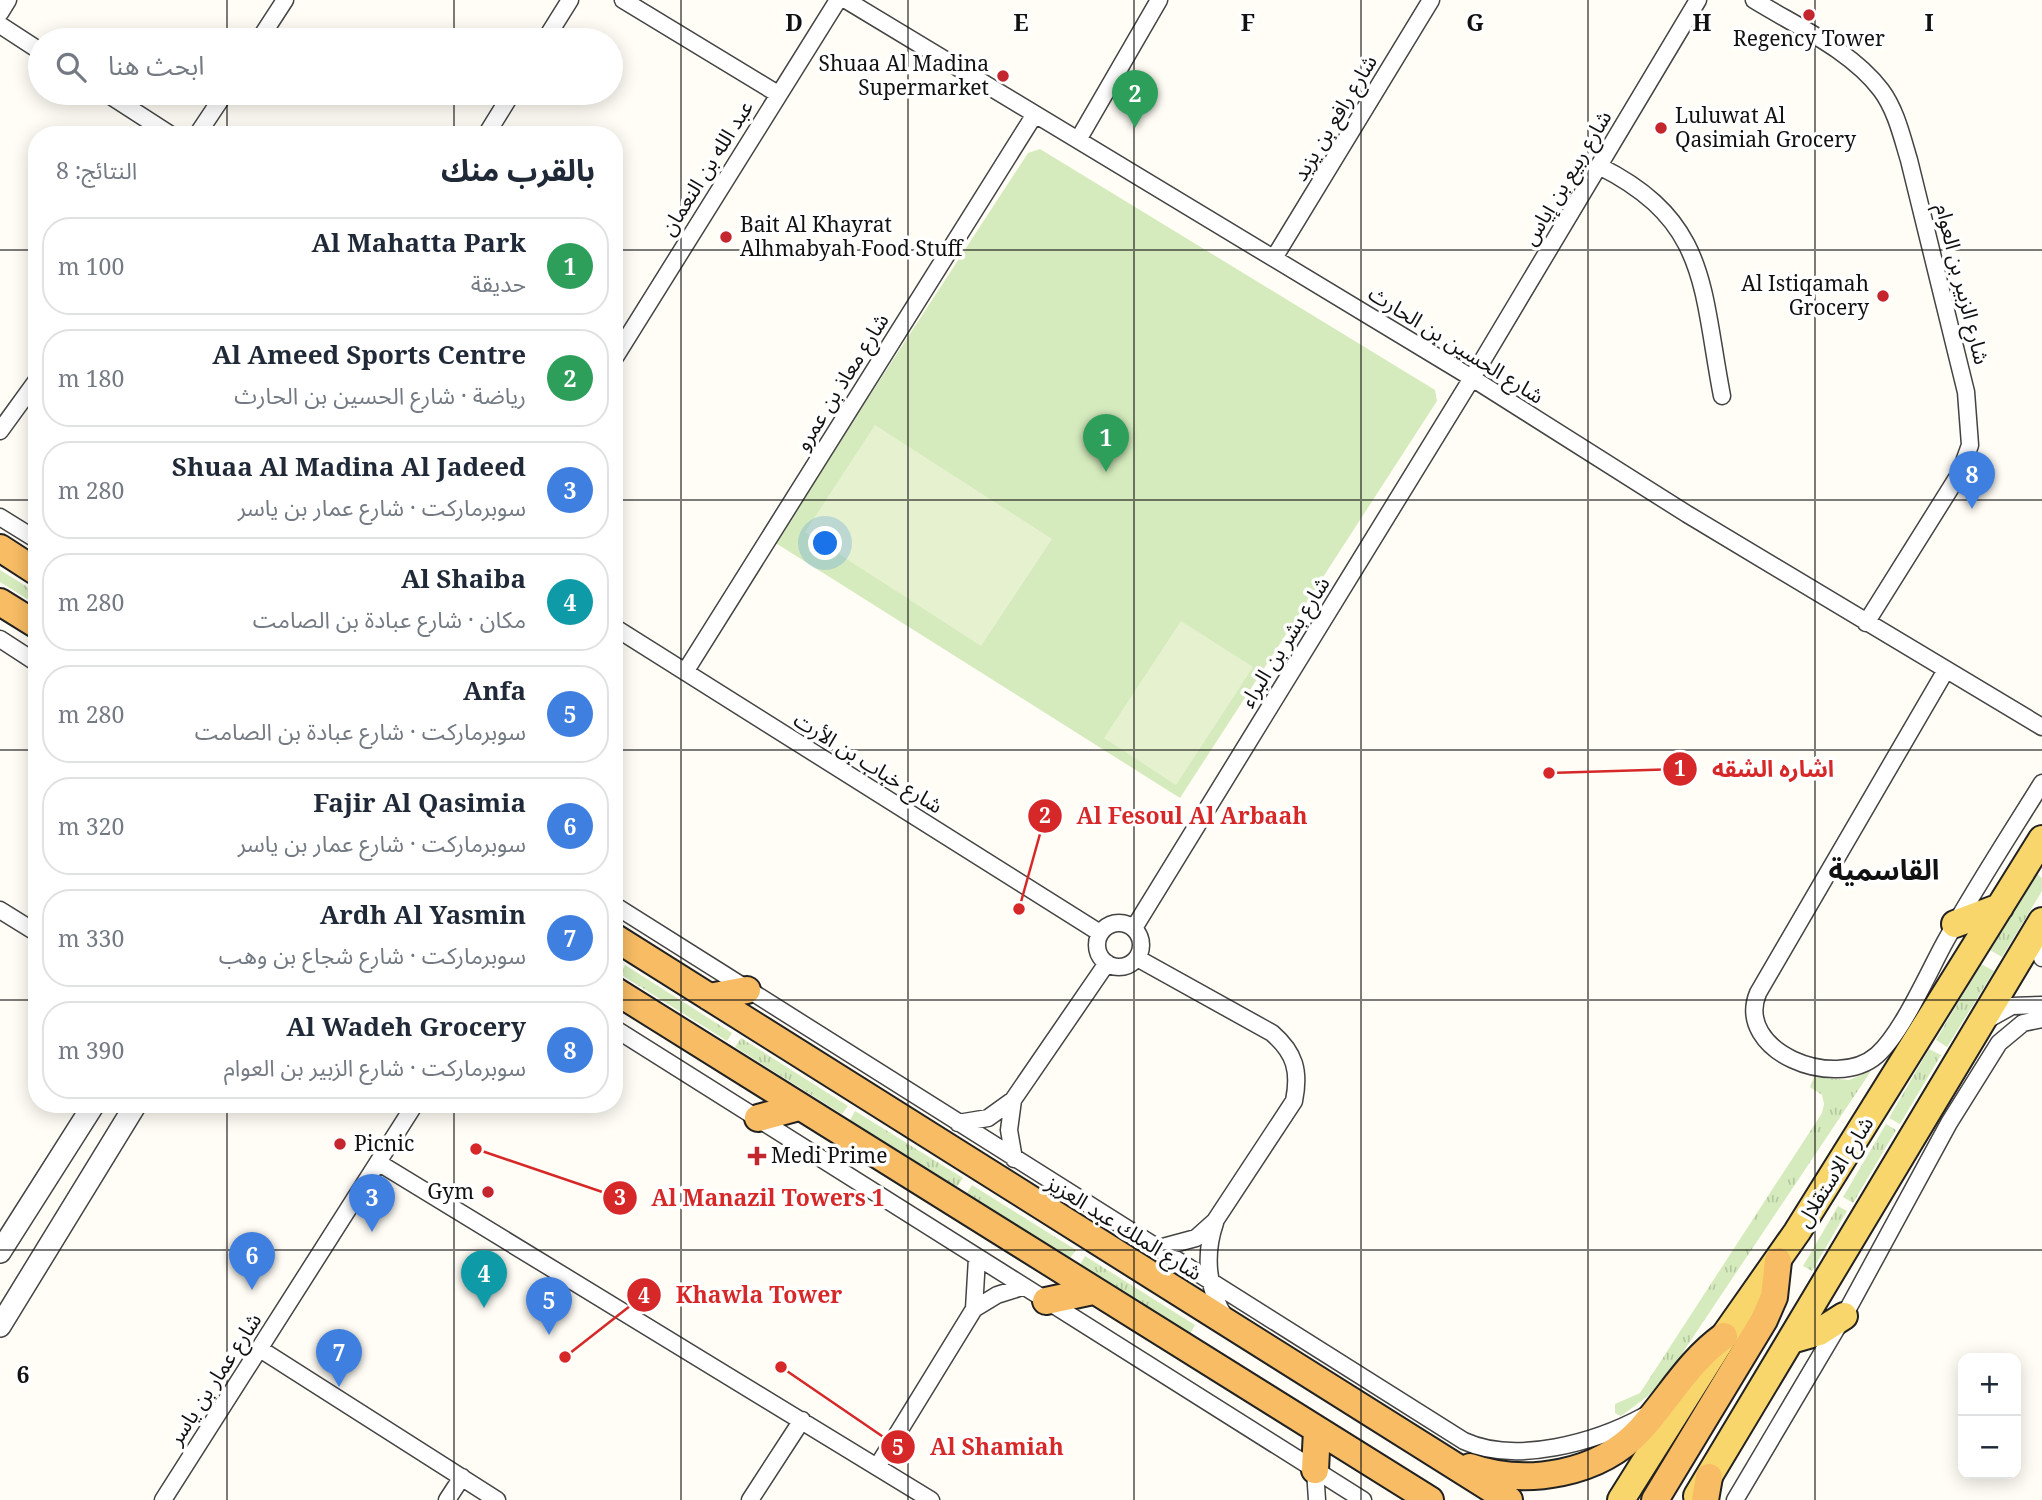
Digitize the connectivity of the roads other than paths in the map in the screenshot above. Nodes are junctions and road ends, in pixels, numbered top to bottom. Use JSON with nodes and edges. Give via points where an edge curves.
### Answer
{"nodes":[{"id":1,"x":8,"y":0,"type":"edge"},
{"id":2,"x":285,"y":0,"type":"edge"},
{"id":3,"x":570,"y":0,"type":"edge"},
{"id":4,"x":623,"y":0,"type":"edge"},
{"id":5,"x":838,"y":0,"type":"edge"},
{"id":6,"x":846,"y":0,"type":"edge"},
{"id":7,"x":1158,"y":0,"type":"edge"},
{"id":8,"x":1431,"y":0,"type":"edge"},
{"id":9,"x":1698,"y":0,"type":"edge"},
{"id":10,"x":1754,"y":0,"type":"edge"},
{"id":11,"x":0,"y":13,"type":"edge"},
{"id":12,"x":0,"y":25,"type":"edge"},
{"id":13,"x":266,"y":28,"type":"edge"},
{"id":14,"x":552,"y":28,"type":"edge"},
{"id":15,"x":28,"y":43,"type":"edge"},
{"id":16,"x":778,"y":94,"type":"junction"},
{"id":17,"x":125,"y":105,"type":"edge"},
{"id":18,"x":217,"y":105,"type":"edge"},
{"id":19,"x":505,"y":105,"type":"edge"},
{"id":20,"x":1035,"y":114,"type":"junction"},
{"id":21,"x":157,"y":126,"type":"edge"},
{"id":22,"x":203,"y":126,"type":"edge"},
{"id":23,"x":492,"y":126,"type":"edge"},
{"id":24,"x":1078,"y":140,"type":"junction"},
{"id":25,"x":1599,"y":166,"type":"junction"},
{"id":26,"x":1274,"y":258,"type":"junction"},
{"id":27,"x":623,"y":344,"type":"edge"},
{"id":28,"x":1472,"y":378,"type":"junction"},
{"id":29,"x":28,"y":392,"type":"edge"},
{"id":30,"x":1722,"y":396,"type":"dead end"},
{"id":31,"x":0,"y":431,"type":"edge"},
{"id":32,"x":0,"y":517,"type":"edge"},
{"id":33,"x":28,"y":534,"type":"edge"},
{"id":34,"x":0,"y":548,"type":"edge"},
{"id":35,"x":28,"y":566,"type":"edge"},
{"id":36,"x":0,"y":602,"type":"edge"},
{"id":37,"x":28,"y":619,"type":"edge"},
{"id":38,"x":1866,"y":623,"type":"junction"},
{"id":39,"x":623,"y":636,"type":"edge"},
{"id":40,"x":0,"y":639,"type":"edge"},
{"id":41,"x":28,"y":657,"type":"edge"},
{"id":42,"x":1946,"y":670,"type":"junction"},
{"id":43,"x":685,"y":672,"type":"junction"},
{"id":44,"x":2042,"y":727,"type":"edge"},
{"id":45,"x":2042,"y":783,"type":"edge"},
{"id":46,"x":2042,"y":839,"type":"edge"},
{"id":47,"x":2000,"y":907,"type":"junction"},
{"id":48,"x":0,"y":910,"type":"edge"},
{"id":49,"x":623,"y":911,"type":"edge"},
{"id":50,"x":1955,"y":924,"type":"junction"},
{"id":51,"x":2040,"y":925,"type":"edge"},
{"id":52,"x":28,"y":927,"type":"edge"},
{"id":53,"x":1134,"y":928,"type":"junction"},
{"id":54,"x":1100,"y":933,"type":"junction"},
{"id":55,"x":623,"y":943,"type":"edge"},
{"id":56,"x":1137,"y":958,"type":"junction"},
{"id":57,"x":2042,"y":958,"type":"edge"},
{"id":58,"x":1107,"y":963,"type":"junction"},
{"id":59,"x":747,"y":990,"type":"junction"},
{"id":60,"x":623,"y":996,"type":"edge"},
{"id":61,"x":709,"y":997,"type":"junction"},
{"id":62,"x":2042,"y":1005,"type":"edge"},
{"id":63,"x":2042,"y":1019,"type":"edge"},
{"id":64,"x":1982,"y":1023,"type":"junction"},
{"id":65,"x":623,"y":1034,"type":"edge"},
{"id":66,"x":1013,"y":1100,"type":"junction"},
{"id":67,"x":799,"y":1107,"type":"junction"},
{"id":68,"x":88,"y":1113,"type":"edge"},
{"id":69,"x":130,"y":1113,"type":"edge"},
{"id":70,"x":410,"y":1113,"type":"edge"},
{"id":71,"x":758,"y":1118,"type":"junction"},
{"id":72,"x":958,"y":1123,"type":"junction"},
{"id":73,"x":1014,"y":1159,"type":"junction"},
{"id":74,"x":379,"y":1163,"type":"junction"},
{"id":75,"x":1215,"y":1221,"type":"junction"},
{"id":76,"x":1158,"y":1248,"type":"junction"},
{"id":77,"x":0,"y":1252,"type":"edge"},
{"id":78,"x":977,"y":1258,"type":"junction"},
{"id":79,"x":1778,"y":1261,"type":"junction"},
{"id":80,"x":1210,"y":1282,"type":"junction"},
{"id":81,"x":1022,"y":1287,"type":"junction"},
{"id":82,"x":1093,"y":1291,"type":"junction"},
{"id":83,"x":1046,"y":1301,"type":"junction"},
{"id":84,"x":974,"y":1309,"type":"junction"},
{"id":85,"x":1844,"y":1316,"type":"junction"},
{"id":86,"x":0,"y":1326,"type":"edge"},
{"id":87,"x":1232,"y":1328,"type":"junction"},
{"id":88,"x":1724,"y":1336,"type":"junction"},
{"id":89,"x":1791,"y":1340,"type":"junction"},
{"id":90,"x":260,"y":1349,"type":"junction"},
{"id":91,"x":1656,"y":1409,"type":"junction"},
{"id":92,"x":802,"y":1420,"type":"junction"},
{"id":93,"x":1317,"y":1430,"type":"junction"},
{"id":94,"x":1437,"y":1455,"type":"junction"},
{"id":95,"x":877,"y":1466,"type":"junction"},
{"id":96,"x":1315,"y":1470,"type":"junction"},
{"id":97,"x":461,"y":1477,"type":"junction"},
{"id":98,"x":1707,"y":1488,"type":"edge"},
{"id":99,"x":163,"y":1500,"type":"edge"},
{"id":100,"x":447,"y":1500,"type":"edge"},
{"id":101,"x":497,"y":1500,"type":"edge"},
{"id":102,"x":750,"y":1500,"type":"edge"},
{"id":103,"x":931,"y":1500,"type":"edge"},
{"id":104,"x":1317,"y":1500,"type":"edge"},
{"id":105,"x":1363,"y":1500,"type":"edge"},
{"id":106,"x":1430,"y":1500,"type":"edge"},
{"id":107,"x":1509,"y":1500,"type":"edge"},
{"id":108,"x":1621,"y":1500,"type":"edge"},
{"id":109,"x":1655,"y":1500,"type":"edge"},
{"id":110,"x":1695,"y":1500,"type":"edge"},
{"id":111,"x":1735,"y":1500,"type":"edge"}],
"edges":[{"from":1,"to":11,"type":"street"},
{"from":2,"to":13,"type":"street"},
{"from":3,"to":14,"type":"street"},
{"from":4,"to":16,"type":"street"},
{"from":5,"to":16,"type":"street","name":"عبد الله بن النعمان"},
{"from":6,"to":20,"type":"street","name":"شارع الحسين بن الحارث"},
{"from":7,"to":24,"type":"street"},
{"from":8,"to":26,"type":"street","name":"شارع رافع بن يزيد"},
{"from":9,"to":25,"type":"street","name":"شارع ربيع بن إياس"},
{"from":10,"to":38,"type":"street","name":"شارع الزبير بن العوام","via":[[1859,65],[1882,92],[1909,160],[1966,391],[1970,445],[1960,473]]},
{"from":12,"to":15,"type":"street"},
{"from":16,"to":27,"type":"street","name":"عبد الله بن النعمان"},
{"from":17,"to":21,"type":"street"},
{"from":18,"to":22,"type":"street"},
{"from":19,"to":23,"type":"street"},
{"from":20,"to":24,"type":"street","name":"شارع الحسين بن الحارث"},
{"from":20,"to":43,"type":"street","name":"شارع معاذ بن عمرو"},
{"from":24,"to":26,"type":"street","name":"شارع الحسين بن الحارث"},
{"from":25,"to":28,"type":"street","name":"شارع ربيع بن إياس"},
{"from":25,"to":30,"type":"street","via":[[1650,195],[1683,233],[1699,277]]},
{"from":26,"to":28,"type":"street","name":"شارع الحسين بن الحارث"},
{"from":28,"to":38,"type":"street","name":"شارع الحسين بن الحارث"},
{"from":28,"to":53,"type":"street","name":"شارع بشر بن البراء"},
{"from":29,"to":31,"type":"street"},
{"from":32,"to":33,"type":"street"},
{"from":34,"to":35,"type":"highway"},
{"from":36,"to":37,"type":"highway"},
{"from":38,"to":42,"type":"street","name":"شارع الحسين بن الحارث"},
{"from":39,"to":43,"type":"street","name":"شارع خباب بن الأرت"},
{"from":40,"to":41,"type":"street"},
{"from":42,"to":44,"type":"street","name":"شارع الحسين بن الحارث"},
{"from":42,"to":50,"type":"street","via":[[1753,1006],[1755,1026],[1768,1043],[1816,1069],[1854,1068],[1875,1057],[1891,1037]]},
{"from":43,"to":54,"type":"street","name":"شارع خباب بن الأرت"},
{"from":45,"to":50,"type":"street"},
{"from":46,"to":47,"type":"main road","name":"شارع الاستقلال"},
{"from":47,"to":50,"type":"main road"},
{"from":47,"to":79,"type":"main road","name":"شارع الاستقلال"},
{"from":48,"to":52,"type":"street"},
{"from":49,"to":59,"type":"street","name":"شارع الملك عبد العزيز"},
{"from":51,"to":57,"type":"street"},
{"from":51,"to":64,"type":"main road"},
{"from":53,"to":54,"type":"street","via":[[1119,922]]},
{"from":53,"to":56,"type":"street","via":[[1141,942]]},
{"from":54,"to":58,"type":"street","via":[[1097,950]]},
{"from":55,"to":61,"type":"highway","name":"شارع الملك عبد العزيز"},
{"from":56,"to":58,"type":"street","via":[[1120,967]]},
{"from":56,"to":75,"type":"street","via":[[1263,1027],[1288,1046],[1296,1064],[1294,1101]]},
{"from":58,"to":66,"type":"street"},
{"from":59,"to":61,"type":"highway"},
{"from":59,"to":72,"type":"street","name":"شارع الملك عبد العزيز"},
{"from":60,"to":67,"type":"highway"},
{"from":61,"to":87,"type":"highway","name":"شارع الملك عبد العزيز"},
{"from":62,"to":64,"type":"street","via":[[2012,1006]]},
{"from":63,"to":85,"type":"street","via":[[2023,1023],[1999,1043],[1938,1143]]},
{"from":64,"to":89,"type":"main road"},
{"from":65,"to":71,"type":"street"},
{"from":66,"to":72,"type":"street","via":[[988,1118]]},
{"from":66,"to":73,"type":"street","via":[[1009,1130]]},
{"from":67,"to":71,"type":"highway"},
{"from":67,"to":82,"type":"highway"},
{"from":68,"to":77,"type":"street"},
{"from":69,"to":86,"type":"street"},
{"from":70,"to":74,"type":"street","name":"شارع عمار بن ياسر"},
{"from":71,"to":78,"type":"street"},
{"from":72,"to":73,"type":"street","name":"شارع الملك عبد العزيز"},
{"from":73,"to":76,"type":"street","name":"شارع الملك عبد العزيز"},
{"from":74,"to":90,"type":"street","name":"شارع عمار بن ياسر"},
{"from":74,"to":92,"type":"street"},
{"from":75,"to":76,"type":"street","via":[[1196,1238]]},
{"from":75,"to":80,"type":"street","via":[[1208,1251]]},
{"from":76,"to":80,"type":"street","name":"شارع الملك عبد العزيز"},
{"from":78,"to":81,"type":"street"},
{"from":78,"to":84,"type":"street"},
{"from":79,"to":88,"type":"main road","name":"شارع الاستقلال"},
{"from":79,"to":109,"type":"highway","via":[[1774,1297],[1764,1320]]},
{"from":80,"to":87,"type":"street"},
{"from":80,"to":91,"type":"street","name":"شارع الملك عبد العزيز","via":[[1483,1449],[1533,1451],[1615,1429]]},
{"from":81,"to":83,"type":"street"},
{"from":81,"to":84,"type":"street"},
{"from":82,"to":83,"type":"highway"},
{"from":82,"to":93,"type":"highway"},
{"from":83,"to":96,"type":"street"},
{"from":84,"to":95,"type":"street"},
{"from":85,"to":89,"type":"main road","via":[[1819,1332]]},
{"from":85,"to":111,"type":"street"},
{"from":87,"to":94,"type":"highway","name":"شارع الملك عبد العزيز"},
{"from":88,"to":91,"type":"highway","via":[[1693,1361]]},
{"from":88,"to":108,"type":"main road","name":"شارع الاستقلال"},
{"from":89,"to":98,"type":"main road"},
{"from":90,"to":97,"type":"street"},
{"from":90,"to":99,"type":"street","name":"شارع عمار بن ياسر"},
{"from":91,"to":94,"type":"highway","via":[[1633,1437],[1611,1453],[1554,1474],[1495,1474]]},
{"from":92,"to":95,"type":"street"},
{"from":92,"to":102,"type":"street"},
{"from":93,"to":96,"type":"highway"},
{"from":93,"to":106,"type":"highway"},
{"from":94,"to":107,"type":"highway","name":"شارع الملك عبد العزيز"},
{"from":95,"to":103,"type":"street"},
{"from":96,"to":104,"type":"street"},
{"from":96,"to":105,"type":"street"},
{"from":97,"to":100,"type":"street"},
{"from":97,"to":101,"type":"street"},
{"from":98,"to":110,"type":"main road"}]}
